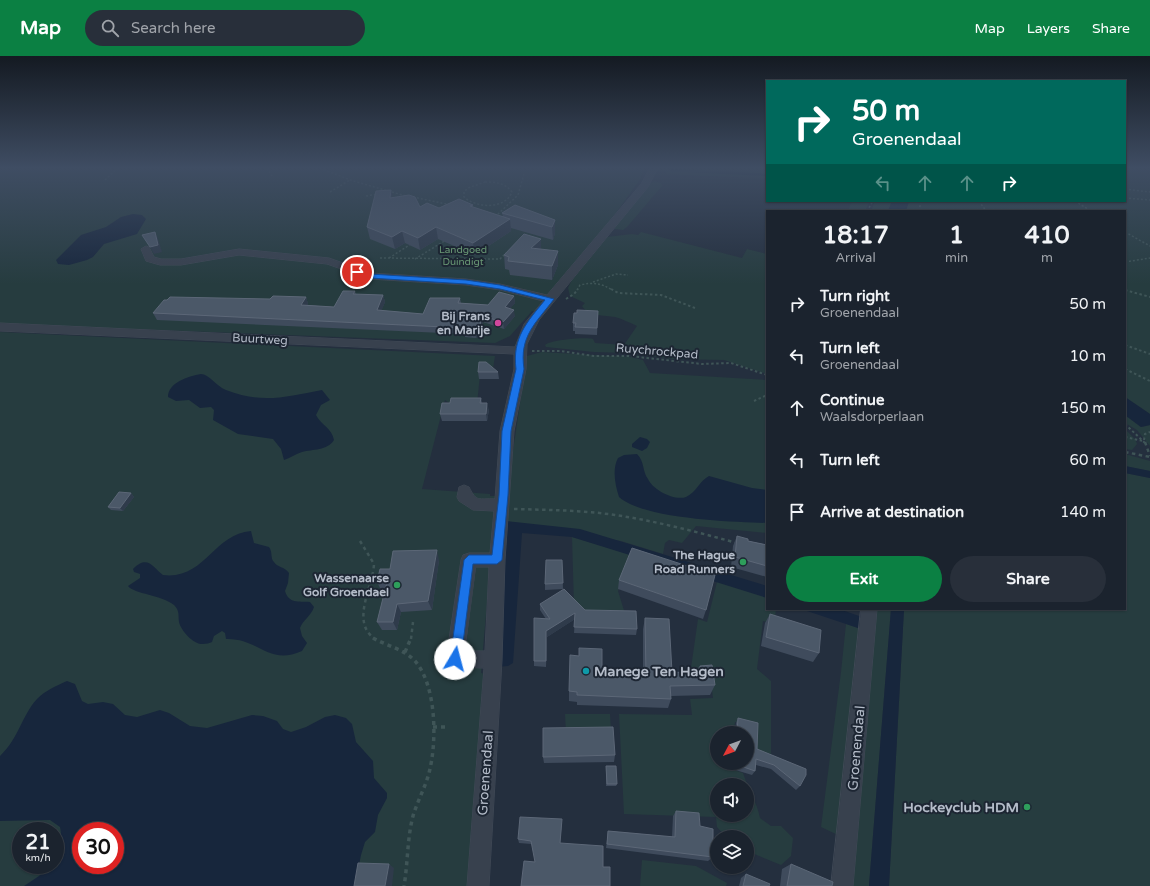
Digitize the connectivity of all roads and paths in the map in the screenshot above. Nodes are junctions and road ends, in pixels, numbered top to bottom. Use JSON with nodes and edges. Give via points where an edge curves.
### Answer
{"nodes":[{"id":1,"x":506,"y":207,"type":"edge"},
{"id":2,"x":627,"y":207,"type":"edge"},
{"id":3,"x":489,"y":216,"type":"edge"},
{"id":4,"x":494,"y":218,"type":"junction"},
{"id":5,"x":499,"y":221,"type":"edge"},
{"id":6,"x":1126,"y":233,"type":"edge"},
{"id":7,"x":451,"y":237,"type":"edge"},
{"id":8,"x":416,"y":242,"type":"edge"},
{"id":9,"x":1150,"y":246,"type":"edge"},
{"id":10,"x":512,"y":248,"type":"edge"},
{"id":11,"x":146,"y":249,"type":"edge"},
{"id":12,"x":380,"y":258,"type":"dead end"},
{"id":13,"x":389,"y":258,"type":"junction"},
{"id":14,"x":1150,"y":258,"type":"edge"},
{"id":15,"x":414,"y":260,"type":"junction"},
{"id":16,"x":1126,"y":262,"type":"edge"},
{"id":17,"x":628,"y":274,"type":"dead end"},
{"id":18,"x":592,"y":282,"type":"junction"},
{"id":19,"x":1126,"y":290,"type":"edge"},
{"id":20,"x":1150,"y":297,"type":"edge"},
{"id":21,"x":551,"y":298,"type":"junction"},
{"id":22,"x":695,"y":308,"type":"dead end"},
{"id":23,"x":0,"y":327,"type":"edge"},
{"id":24,"x":1126,"y":345,"type":"edge"},
{"id":25,"x":520,"y":351,"type":"junction"},
{"id":26,"x":544,"y":351,"type":"dead end"},
{"id":27,"x":1150,"y":354,"type":"edge"},
{"id":28,"x":1126,"y":369,"type":"edge"},
{"id":29,"x":766,"y":374,"type":"edge"},
{"id":30,"x":1150,"y":381,"type":"edge"},
{"id":31,"x":766,"y":395,"type":"edge"},
{"id":32,"x":754,"y":401,"type":"dead end"},
{"id":33,"x":1126,"y":425,"type":"edge"},
{"id":34,"x":1150,"y":432,"type":"edge"},
{"id":35,"x":1126,"y":437,"type":"edge"},
{"id":36,"x":1144,"y":441,"type":"junction"},
{"id":37,"x":1126,"y":452,"type":"edge"},
{"id":38,"x":1150,"y":457,"type":"edge"},
{"id":39,"x":464,"y":490,"type":"dead end"},
{"id":40,"x":502,"y":507,"type":"junction"},
{"id":41,"x":360,"y":541,"type":"dead end"},
{"id":42,"x":744,"y":544,"type":"edge"},
{"id":43,"x":497,"y":560,"type":"junction"},
{"id":44,"x":870,"y":610,"type":"edge"},
{"id":45,"x":413,"y":622,"type":"dead end"},
{"id":46,"x":405,"y":652,"type":"junction"},
{"id":47,"x":493,"y":660,"type":"junction"},
{"id":48,"x":433,"y":727,"type":"junction"},
{"id":49,"x":446,"y":727,"type":"dead end"},
{"id":50,"x":404,"y":886,"type":"edge"},
{"id":51,"x":478,"y":886,"type":"edge"},
{"id":52,"x":842,"y":886,"type":"edge"}],
"edges":[{"from":1,"to":4,"type":"path"},
{"from":2,"to":21,"type":"street","name":"Groenendaal"},
{"from":3,"to":4,"type":"path"},
{"from":4,"to":5,"type":"path"},
{"from":6,"to":9,"type":"path"},
{"from":7,"to":15,"type":"path"},
{"from":8,"to":13,"type":"path"},
{"from":10,"to":15,"type":"path","via":[[500,259]]},
{"from":11,"to":21,"type":"street","via":[[150,258],[160,262],[186,261],[239,252],[330,261],[370,276],[466,282]]},
{"from":12,"to":13,"type":"path"},
{"from":13,"to":15,"type":"path"},
{"from":14,"to":16,"type":"path"},
{"from":17,"to":18,"type":"path","via":[[611,275]]},
{"from":18,"to":21,"type":"path","via":[[580,285],[574,294],[566,299]]},
{"from":18,"to":22,"type":"path","via":[[603,284],[618,293],[661,295]]},
{"from":19,"to":20,"type":"path"},
{"from":21,"to":25,"type":"street","name":"Groenendaal","via":[[526,329]]},
{"from":23,"to":25,"type":"street","name":"Buurtweg"},
{"from":24,"to":27,"type":"path"},
{"from":25,"to":40,"type":"street","name":"Groenendaal","via":[[520,369],[507,431]]},
{"from":26,"to":29,"type":"path","name":"Ruychrockpad","via":[[594,356],[629,356],[689,363],[731,363]]},
{"from":28,"to":30,"type":"path"},
{"from":31,"to":32,"type":"path"},
{"from":33,"to":36,"type":"path"},
{"from":34,"to":36,"type":"path","via":[[1145,434]]},
{"from":35,"to":36,"type":"path"},
{"from":36,"to":38,"type":"path"},
{"from":37,"to":38,"type":"path"},
{"from":39,"to":40,"type":"street","via":[[464,497],[473,504]]},
{"from":40,"to":42,"type":"path","via":[[615,515]]},
{"from":40,"to":43,"type":"street","name":"Groenendaal"},
{"from":41,"to":46,"type":"path","via":[[374,564],[363,619],[366,630],[372,637]]},
{"from":43,"to":47,"type":"street","name":"Groenendaal"},
{"from":43,"to":47,"type":"street","via":[[469,560],[455,659]]},
{"from":44,"to":52,"type":"street","name":"Groenendaal"},
{"from":45,"to":46,"type":"path","via":[[412,636]]},
{"from":46,"to":48,"type":"path","via":[[414,660],[426,680]]},
{"from":47,"to":51,"type":"street","name":"Groenendaal"},
{"from":48,"to":49,"type":"path"},
{"from":48,"to":50,"type":"path","via":[[429,774],[421,792],[410,835]]}]}
